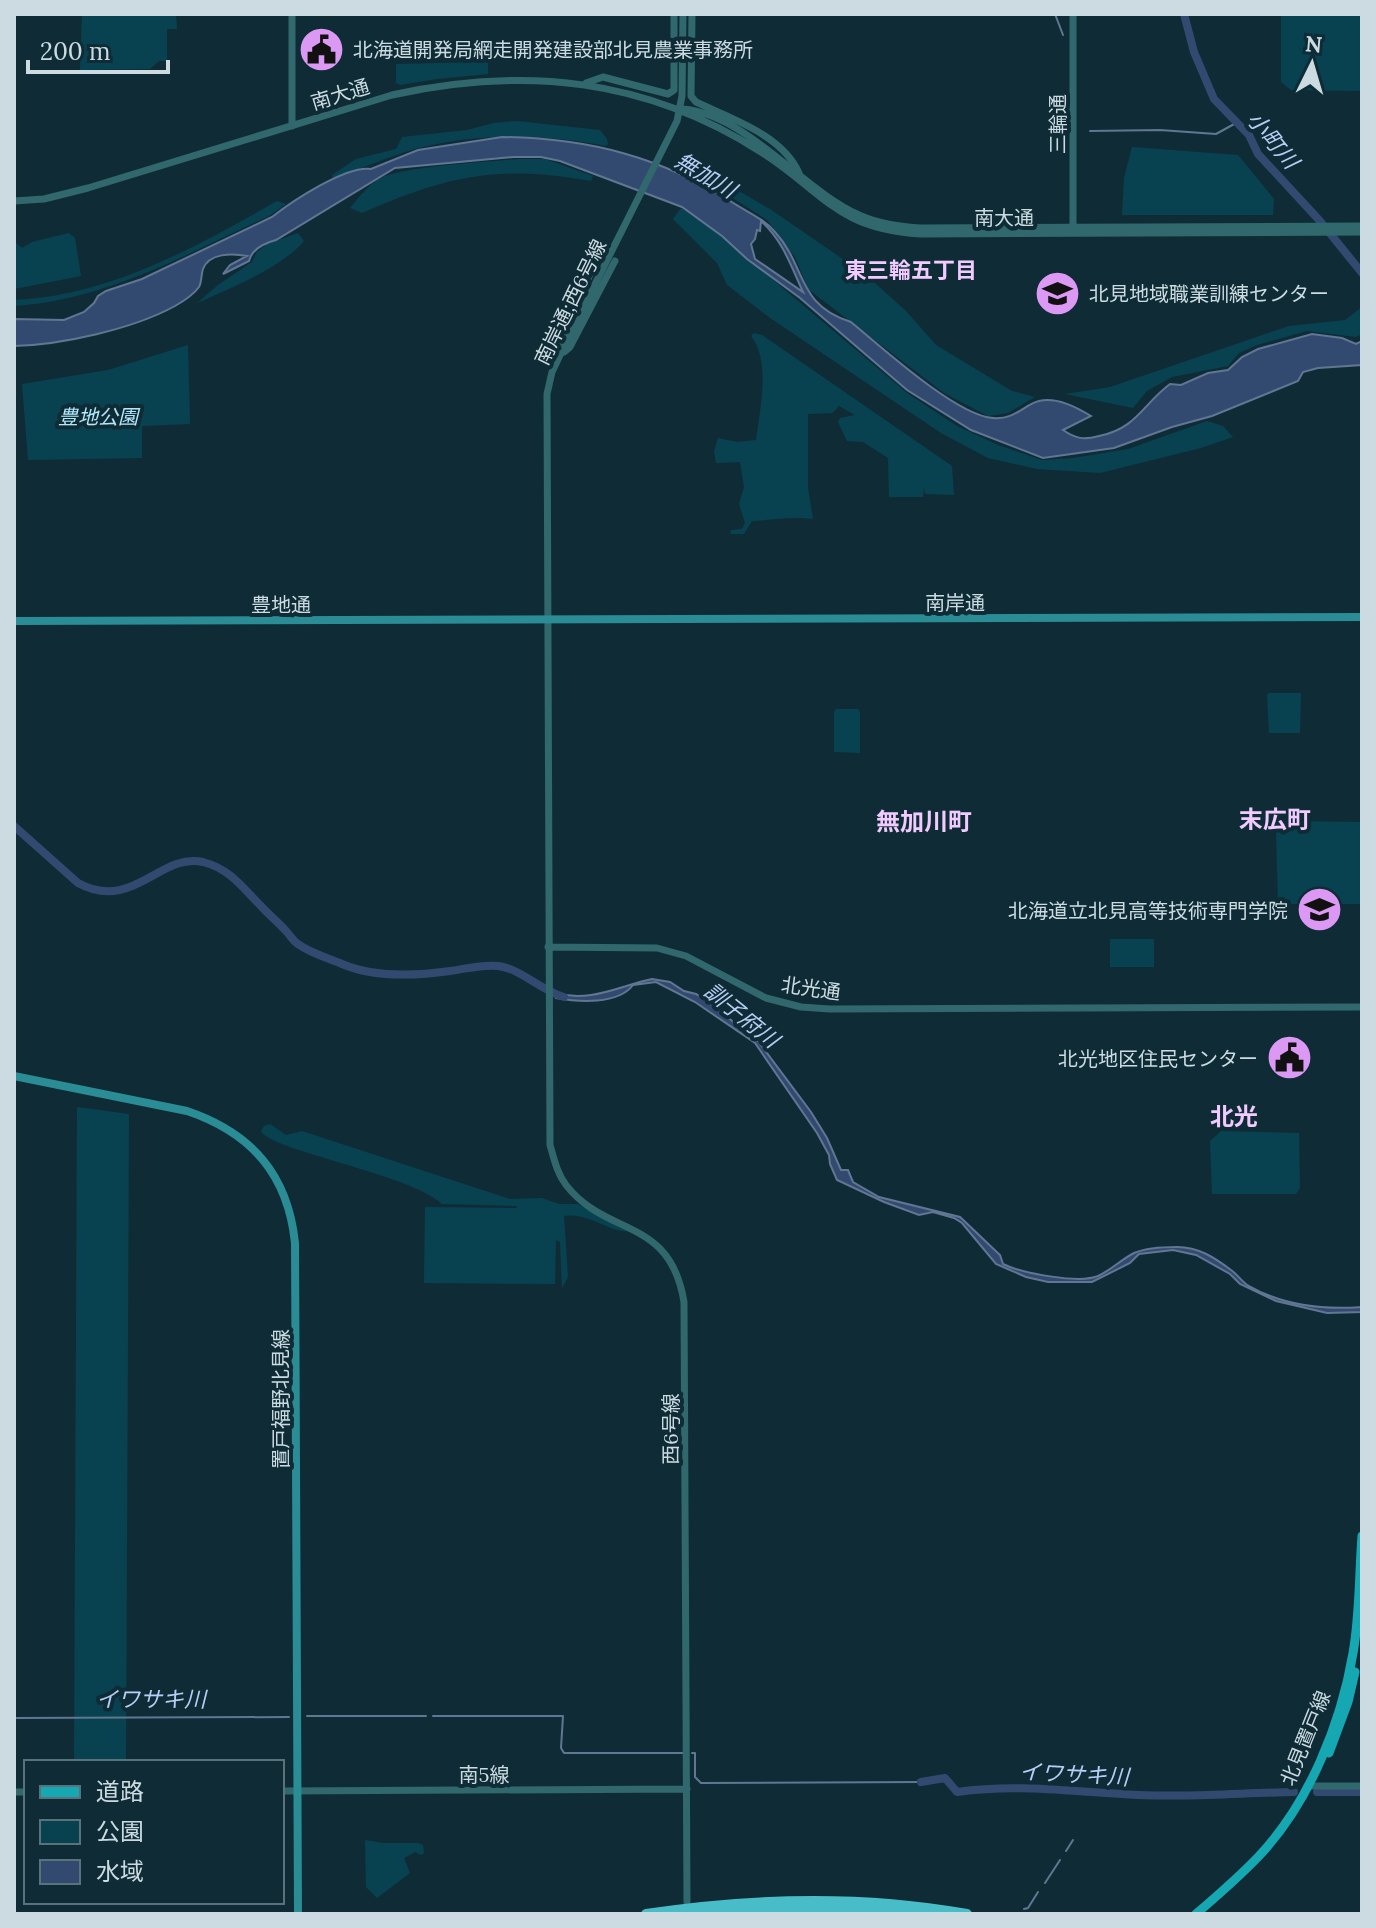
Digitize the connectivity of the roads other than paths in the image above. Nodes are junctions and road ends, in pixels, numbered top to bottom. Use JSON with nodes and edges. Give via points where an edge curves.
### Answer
{"nodes":[{"id":1,"x":292,"y":14,"type":"edge"},
{"id":2,"x":674,"y":14,"type":"edge"},
{"id":3,"x":683,"y":14,"type":"edge"},
{"id":4,"x":692,"y":14,"type":"edge"},
{"id":5,"x":1073,"y":14,"type":"edge"},
{"id":6,"x":584,"y":84,"type":"junction"},
{"id":7,"x":681,"y":109,"type":"junction"},
{"id":8,"x":292,"y":126,"type":"junction"},
{"id":9,"x":800,"y":175,"type":"junction"},
{"id":10,"x":14,"y":201,"type":"edge"},
{"id":11,"x":1362,"y":229,"type":"edge"},
{"id":12,"x":1073,"y":230,"type":"junction"},
{"id":13,"x":600,"y":253,"type":"dead end"},
{"id":14,"x":615,"y":261,"type":"dead end"},
{"id":15,"x":560,"y":355,"type":"junction"},
{"id":16,"x":1362,"y":617,"type":"edge"},
{"id":17,"x":547,"y":619,"type":"junction"},
{"id":18,"x":14,"y":621,"type":"edge"},
{"id":19,"x":548,"y":947,"type":"junction"},
{"id":20,"x":1362,"y":1007,"type":"edge"},
{"id":21,"x":14,"y":1076,"type":"edge"},
{"id":22,"x":1362,"y":1536,"type":"edge"},
{"id":23,"x":1362,"y":1625,"type":"edge"},
{"id":24,"x":1310,"y":1786,"type":"junction"},
{"id":25,"x":1362,"y":1786,"type":"edge"},
{"id":26,"x":687,"y":1789,"type":"junction"},
{"id":27,"x":284,"y":1791,"type":"edge"},
{"id":28,"x":297,"y":1791,"type":"junction"},
{"id":29,"x":687,"y":1902,"type":"dead end"},
{"id":30,"x":298,"y":1914,"type":"edge"},
{"id":31,"x":646,"y":1914,"type":"edge"},
{"id":32,"x":694,"y":1914,"type":"edge"},
{"id":33,"x":921,"y":1914,"type":"edge"},
{"id":34,"x":967,"y":1914,"type":"edge"},
{"id":35,"x":1196,"y":1914,"type":"edge"},
{"id":36,"x":1205,"y":1914,"type":"edge"}],
"edges":[{"from":1,"to":8,"type":"street"},
{"from":2,"to":6,"type":"street","via":[[674,90],[668,94],[603,77]]},
{"from":3,"to":7,"type":"street","name":"南岸通;西6号線"},
{"from":4,"to":9,"type":"street","via":[[691,96],[773,142],[792,157]]},
{"from":5,"to":12,"type":"street","name":"三輪通"},
{"from":6,"to":7,"type":"street","name":"南大通"},
{"from":6,"to":8,"type":"street","name":"南大通","via":[[526,79],[438,85]]},
{"from":7,"to":9,"type":"street","name":"南大通","via":[[722,122]]},
{"from":7,"to":12,"type":"street","name":"南大通","via":[[763,153],[835,209],[868,226],[920,234]]},
{"from":7,"to":15,"type":"street","name":"南岸通;西6号線"},
{"from":8,"to":10,"type":"street","name":"南大通","via":[[75,192]]},
{"from":9,"to":12,"type":"street","name":"南大通","via":[[851,212],[887,225]]},
{"from":11,"to":12,"type":"street","name":"南大通"},
{"from":13,"to":15,"type":"street","via":[[558,343]]},
{"from":14,"to":15,"type":"street","via":[[570,347]]},
{"from":15,"to":17,"type":"street","name":"南岸通;西6号線","via":[[547,394]]},
{"from":16,"to":17,"type":"main road","name":"南岸通"},
{"from":17,"to":18,"type":"main road","name":"豊地通"},
{"from":17,"to":19,"type":"street"},
{"from":19,"to":20,"type":"street","name":"北光通","via":[[657,948],[686,956],[766,998],[801,1007]]},
{"from":19,"to":26,"type":"street","name":"西6号線","via":[[550,1145],[561,1176],[587,1205],[654,1242],[681,1282],[686,1343]]},
{"from":21,"to":28,"type":"main road","name":"置戸福野北見線","via":[[187,1111],[216,1122],[260,1156],[289,1204],[295,1243]]},
{"from":22,"to":24,"type":"main road","name":"北見置戸線","via":[[1354,1651]]},
{"from":23,"to":24,"type":"main road","name":"北見置戸線","via":[[1348,1702]]},
{"from":24,"to":25,"type":"street"},
{"from":24,"to":35,"type":"main road","name":"北見置戸線","via":[[1260,1855]]},
{"from":24,"to":36,"type":"main road","name":"北見置戸線","via":[[1264,1859]]},
{"from":26,"to":28,"type":"street","name":"南5線"},
{"from":26,"to":29,"type":"street","name":"西6号線"},
{"from":27,"to":28,"type":"street","name":"南5線"},
{"from":28,"to":30,"type":"main road","name":"置戸福野北見線"},
{"from":31,"to":34,"type":"highway","via":[[721,1904],[825,1900]]},
{"from":32,"to":33,"type":"highway","via":[[827,1908]]}]}
